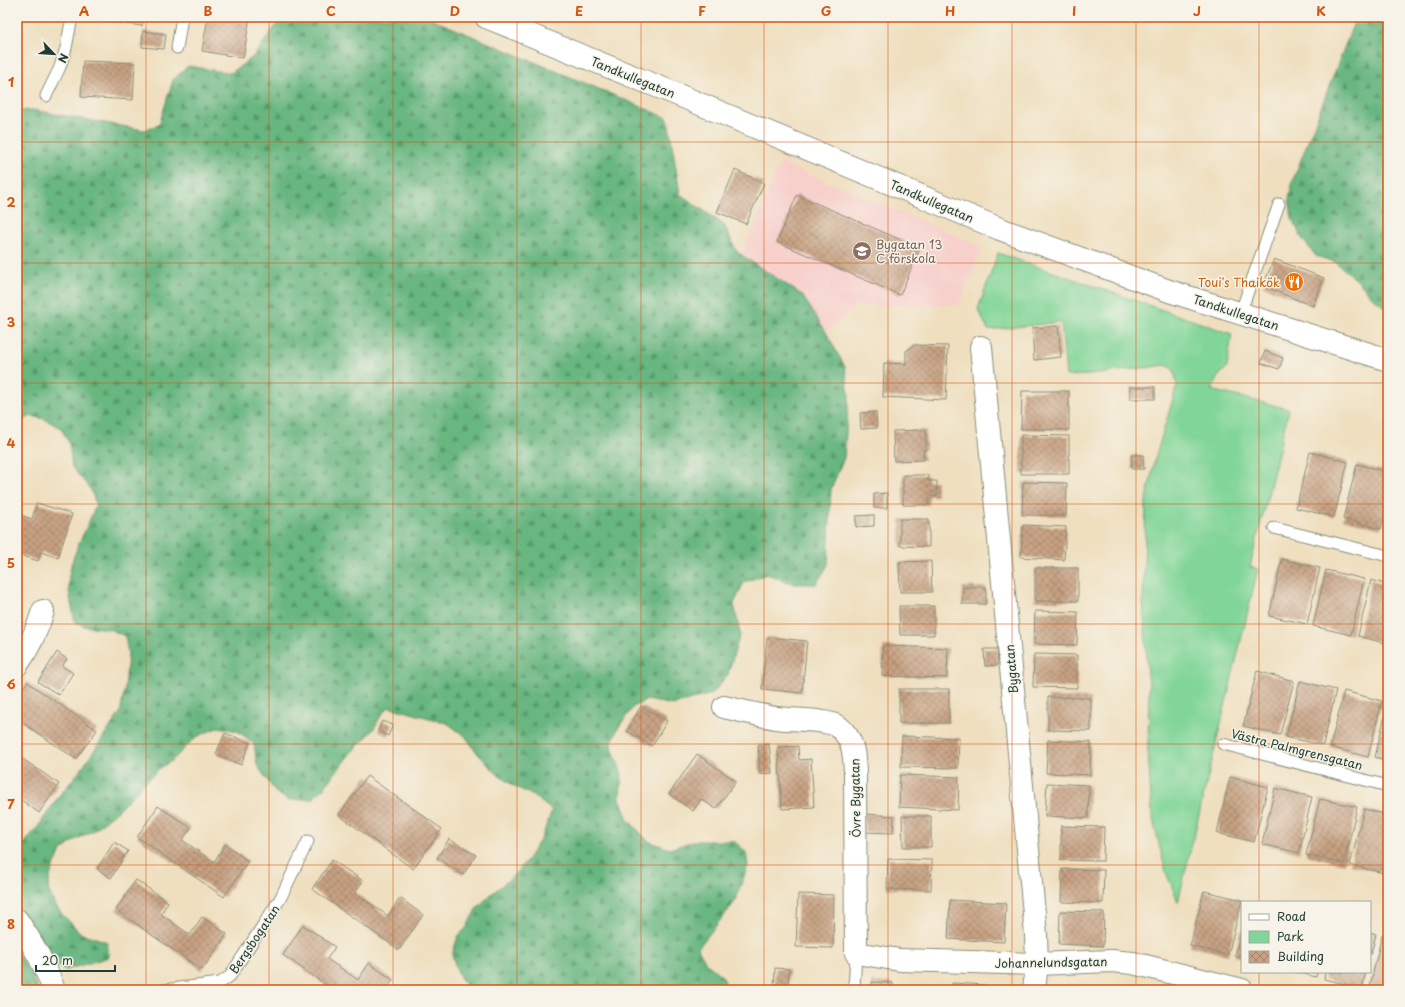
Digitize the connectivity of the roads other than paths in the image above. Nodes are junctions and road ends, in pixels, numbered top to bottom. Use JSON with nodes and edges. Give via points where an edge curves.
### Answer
{"nodes":[{"id":1,"x":72,"y":17,"type":"edge"},
{"id":2,"x":182,"y":17,"type":"edge"},
{"id":3,"x":486,"y":17,"type":"edge"},
{"id":4,"x":177,"y":48,"type":"dead end"},
{"id":5,"x":46,"y":96,"type":"dead end"},
{"id":6,"x":1279,"y":204,"type":"dead end"},
{"id":7,"x":1240,"y":314,"type":"junction"},
{"id":8,"x":981,"y":347,"type":"dead end"},
{"id":9,"x":1388,"y":360,"type":"edge"},
{"id":10,"x":1274,"y":528,"type":"dead end"},
{"id":11,"x":1388,"y":556,"type":"edge"},
{"id":12,"x":43,"y":611,"type":"dead end"},
{"id":13,"x":17,"y":665,"type":"edge"},
{"id":14,"x":724,"y":708,"type":"dead end"},
{"id":15,"x":1222,"y":744,"type":"dead end"},
{"id":16,"x":1388,"y":786,"type":"edge"},
{"id":17,"x":308,"y":841,"type":"dead end"},
{"id":18,"x":17,"y":920,"type":"edge"},
{"id":19,"x":856,"y":953,"type":"junction"},
{"id":20,"x":1037,"y":964,"type":"junction"},
{"id":21,"x":54,"y":990,"type":"edge"},
{"id":22,"x":164,"y":990,"type":"edge"},
{"id":23,"x":854,"y":990,"type":"edge"},
{"id":24,"x":1034,"y":990,"type":"edge"},
{"id":25,"x":1242,"y":990,"type":"edge"}],
"edges":[{"from":1,"to":5,"type":"lane","via":[[60,67]]},
{"from":2,"to":4,"type":"lane"},
{"from":3,"to":7,"type":"street","name":"Tandkullegatan","via":[[1000,229],[1169,291]]},
{"from":6,"to":7,"type":"lane"},
{"from":7,"to":9,"type":"street","name":"Tandkullegatan"},
{"from":8,"to":20,"type":"street","name":"Bygatan"},
{"from":10,"to":11,"type":"lane"},
{"from":12,"to":13,"type":"street","via":[[28,650]]},
{"from":14,"to":19,"type":"street","name":"Övre Bygatan","via":[[775,718],[828,722],[838,726],[847,735],[854,749],[855,772]]},
{"from":15,"to":16,"type":"lane","name":"Västra Palmgrensgatan"},
{"from":17,"to":22,"type":"lane","name":"Bergsbogatan","via":[[280,899],[230,976],[220,983]]},
{"from":18,"to":21,"type":"street","via":[[40,956]]},
{"from":19,"to":20,"type":"street","name":"Johannelundsgatan","via":[[900,960]]},
{"from":19,"to":23,"type":"lane","name":"Övre Bygatan"},
{"from":20,"to":24,"type":"street","name":"Bygatan"},
{"from":20,"to":25,"type":"street","name":"Johannelundsgatan","via":[[1111,961],[1133,963]]}]}
